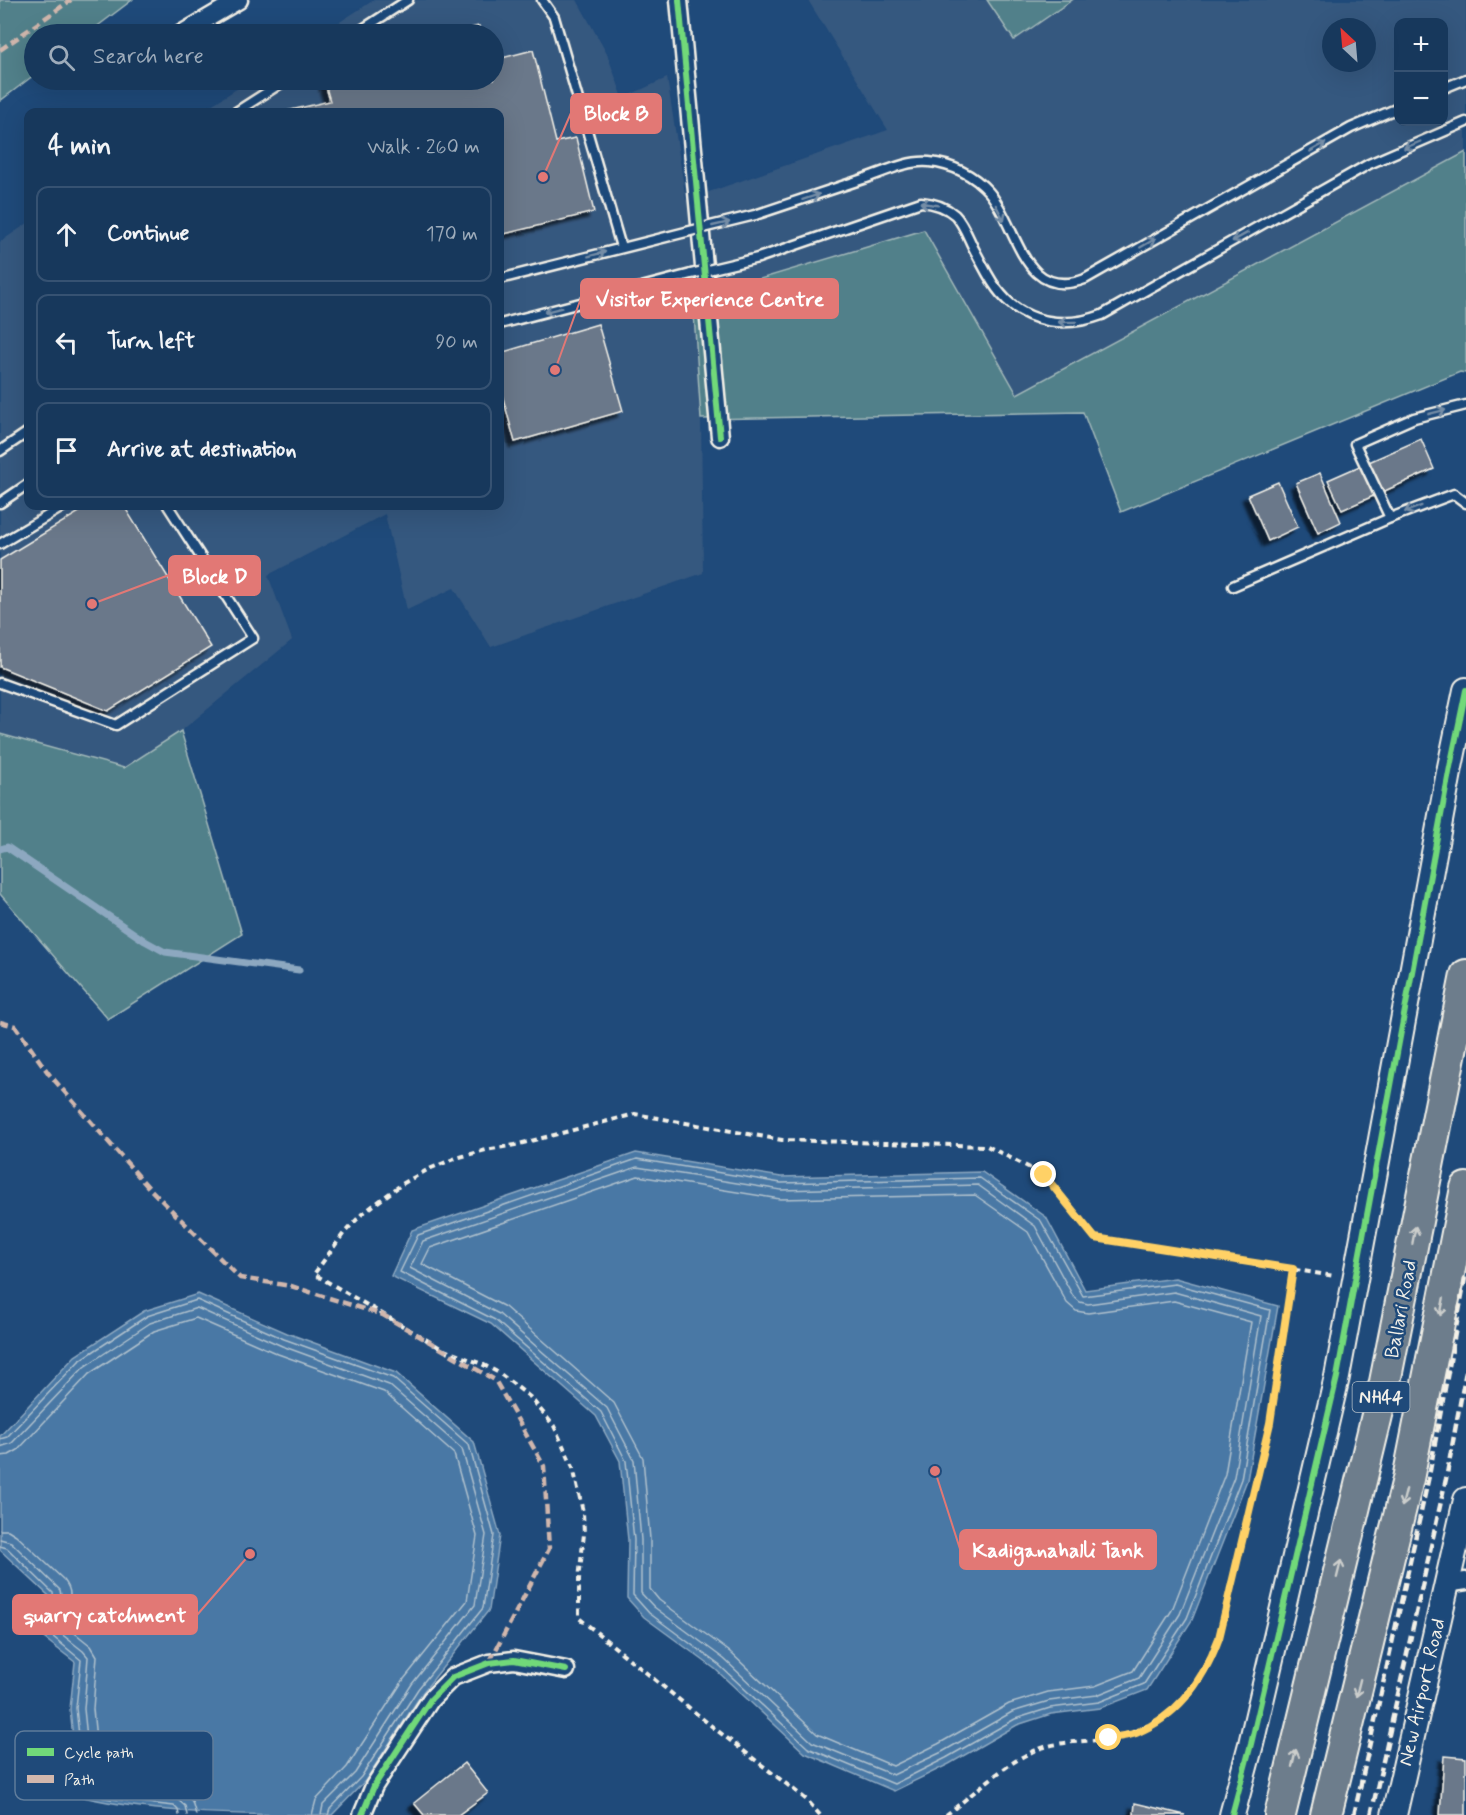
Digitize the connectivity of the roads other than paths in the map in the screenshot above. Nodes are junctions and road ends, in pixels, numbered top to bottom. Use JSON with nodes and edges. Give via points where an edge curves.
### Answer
{"nodes":[{"id":1,"x":239,"y":0,"type":"edge"},
{"id":2,"x":408,"y":0,"type":"edge"},
{"id":3,"x":542,"y":0,"type":"edge"},
{"id":4,"x":679,"y":0,"type":"edge"},
{"id":5,"x":198,"y":24,"type":"edge"},
{"id":6,"x":371,"y":24,"type":"edge"},
{"id":7,"x":1466,"y":79,"type":"edge"},
{"id":8,"x":1448,"y":86,"type":"edge"},
{"id":9,"x":270,"y":90,"type":"edge"},
{"id":10,"x":242,"y":108,"type":"edge"},
{"id":11,"x":1394,"y":110,"type":"edge"},
{"id":12,"x":1466,"y":122,"type":"edge"},
{"id":13,"x":621,"y":247,"type":"junction"},
{"id":14,"x":504,"y":278,"type":"edge"},
{"id":15,"x":504,"y":323,"type":"edge"},
{"id":16,"x":1466,"y":405,"type":"edge"},
{"id":17,"x":24,"y":435,"type":"edge"},
{"id":18,"x":720,"y":437,"type":"dead end"},
{"id":19,"x":0,"y":451,"type":"edge"},
{"id":20,"x":24,"y":487,"type":"edge"},
{"id":21,"x":0,"y":503,"type":"edge"},
{"id":22,"x":1466,"y":503,"type":"edge"},
{"id":23,"x":57,"y":510,"type":"edge"},
{"id":24,"x":171,"y":510,"type":"edge"},
{"id":25,"x":1390,"y":518,"type":"junction"},
{"id":26,"x":0,"y":544,"type":"edge"},
{"id":27,"x":1233,"y":586,"type":"dead end"},
{"id":28,"x":0,"y":683,"type":"edge"},
{"id":29,"x":1466,"y":690,"type":"edge"},
{"id":30,"x":1466,"y":975,"type":"edge"},
{"id":31,"x":1466,"y":1188,"type":"edge"},
{"id":32,"x":1466,"y":1500,"type":"edge"},
{"id":33,"x":1456,"y":1582,"type":"edge"},
{"id":34,"x":566,"y":1670,"type":"dead end"},
{"id":35,"x":362,"y":1815,"type":"edge"},
{"id":36,"x":1232,"y":1815,"type":"edge"},
{"id":37,"x":1280,"y":1815,"type":"edge"},
{"id":38,"x":1326,"y":1815,"type":"edge"},
{"id":39,"x":1394,"y":1815,"type":"edge"}],
"edges":[{"from":1,"to":5,"type":"street"},
{"from":2,"to":6,"type":"lane"},
{"from":3,"to":13,"type":"lane","via":[[554,17]]},
{"from":4,"to":18,"type":"street"},
{"from":7,"to":8,"type":"lane"},
{"from":9,"to":10,"type":"lane"},
{"from":13,"to":11,"type":"lane","one_way":true,"bridge":true,"via":[[755,215],[915,162],[944,165],[969,176],[990,194],[1026,260],[1039,275],[1057,283],[1076,282],[1351,128]]},
{"from":12,"to":15,"type":"lane","one_way":true,"bridge":true,"via":[[1369,164],[1085,321],[1049,322],[1015,307],[992,281],[958,219],[948,210],[921,202],[758,258]]},
{"from":14,"to":13,"type":"lane","one_way":true},
{"from":25,"to":16,"type":"lane","one_way":true,"via":[[1354,444],[1414,418]]},
{"from":17,"to":19,"type":"lane"},
{"from":20,"to":21,"type":"lane"},
{"from":22,"to":25,"type":"lane","one_way":true,"via":[[1454,494]]},
{"from":23,"to":26,"type":"lane"},
{"from":24,"to":28,"type":"lane","via":[[253,638],[116,725]]},
{"from":25,"to":27,"type":"lane"},
{"from":29,"to":36,"type":"street","via":[[1337,1377]]},
{"from":37,"to":30,"type":"highway","name":"Ballari Road","number":"NH44","one_way":true,"via":[[1385,1382]]},
{"from":31,"to":38,"type":"highway","name":"Ballari Road","number":"NH44","one_way":true,"via":[[1408,1479]]},
{"from":32,"to":33,"type":"street","name":"New Airport Road"},
{"from":33,"to":39,"type":"street","name":"New Airport Road"},
{"from":34,"to":35,"type":"street","via":[[514,1660],[489,1663],[453,1677],[425,1708],[374,1786]]}]}
